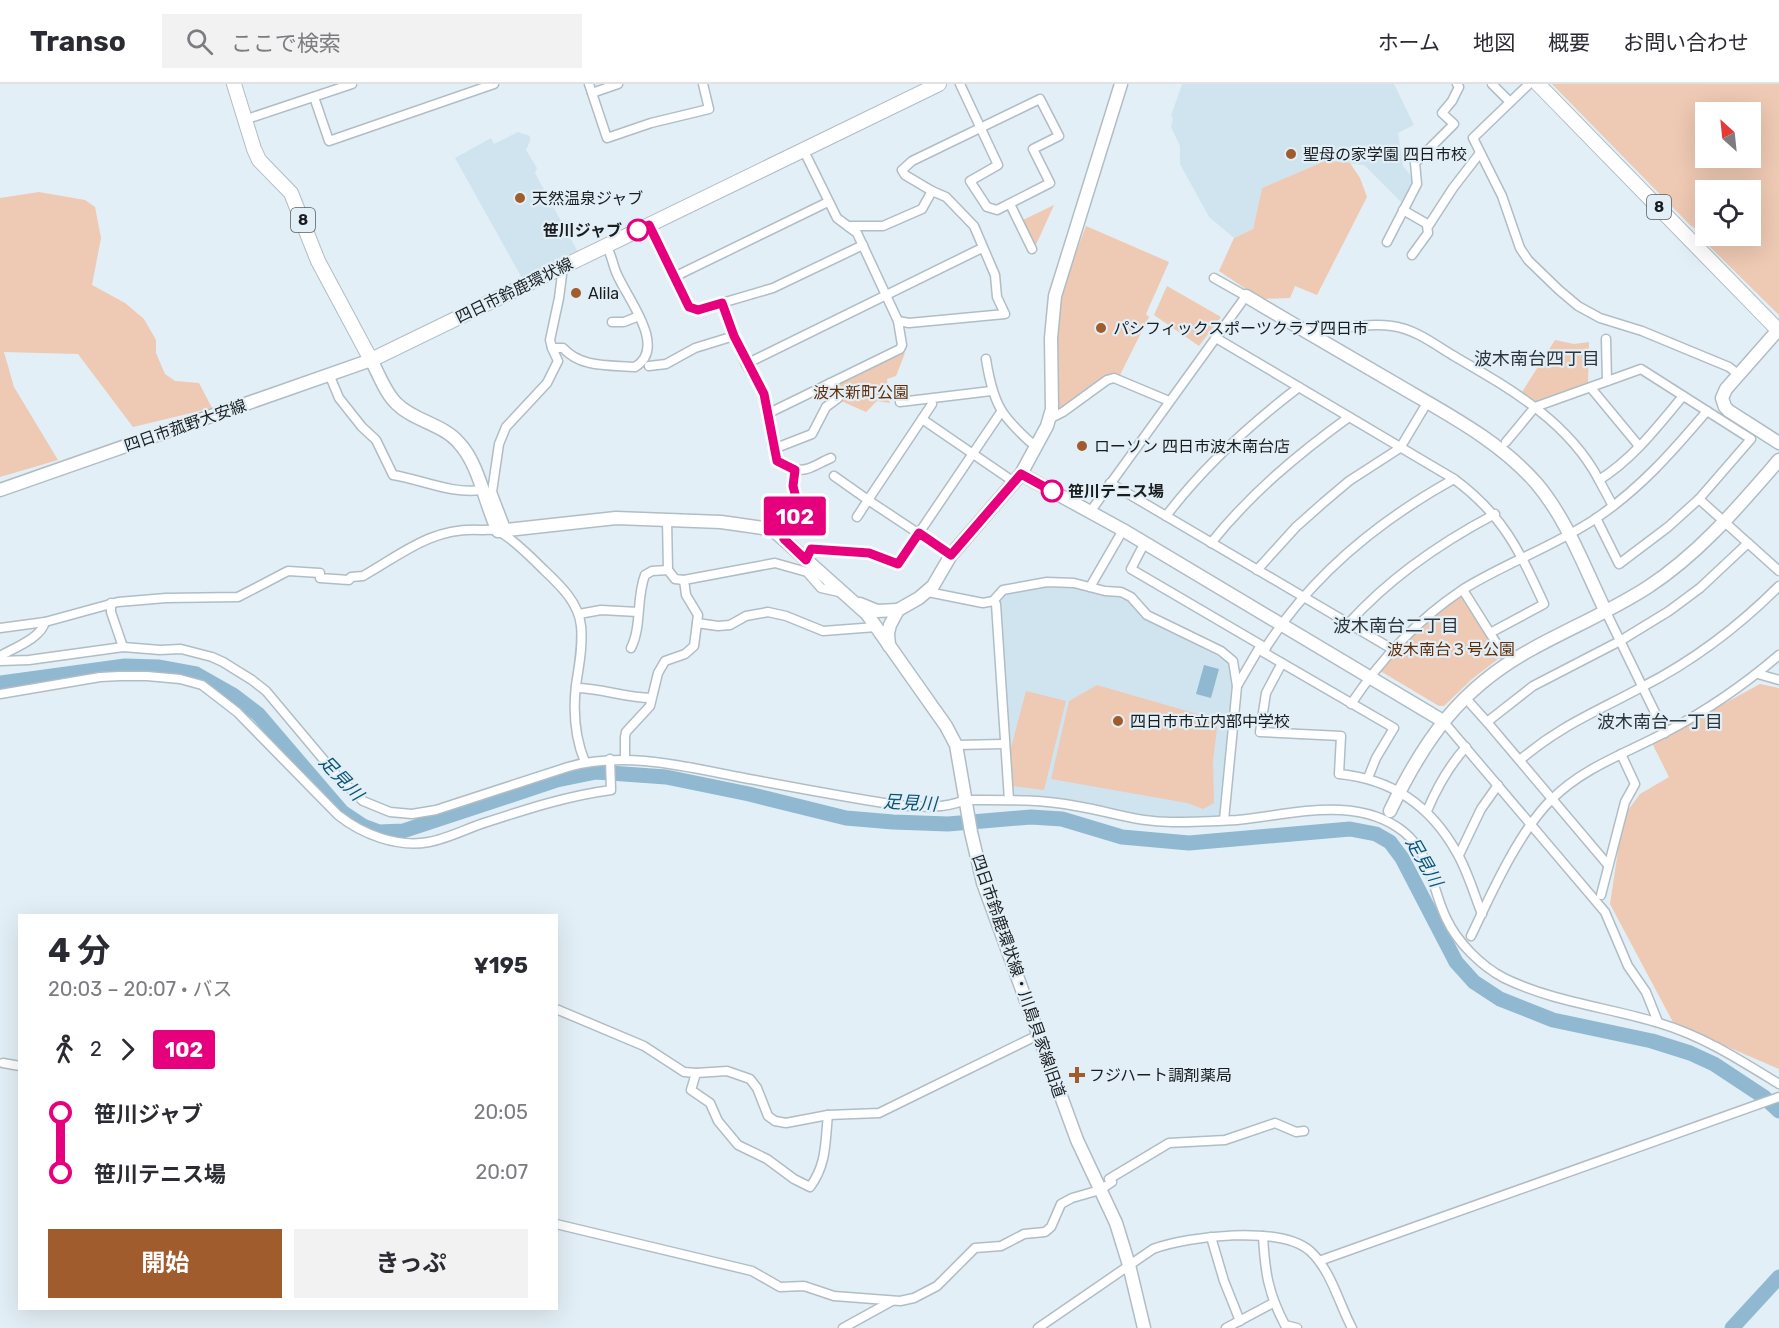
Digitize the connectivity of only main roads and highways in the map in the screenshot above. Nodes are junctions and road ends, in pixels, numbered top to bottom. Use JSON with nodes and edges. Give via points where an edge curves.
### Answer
{"nodes":[{"id":1,"x":234,"y":84,"type":"edge"},
{"id":2,"x":939,"y":84,"type":"edge"},
{"id":3,"x":1538,"y":84,"type":"edge"},
{"id":4,"x":1779,"y":331,"type":"edge"}],
"edges":[{"from":1,"to":2,"type":"main road","name":"四日市鈴鹿環状線","number":"8","via":[[259,160],[291,193],[318,261],[371,360]]},
{"from":3,"to":4,"type":"main road","number":"8"}]}
